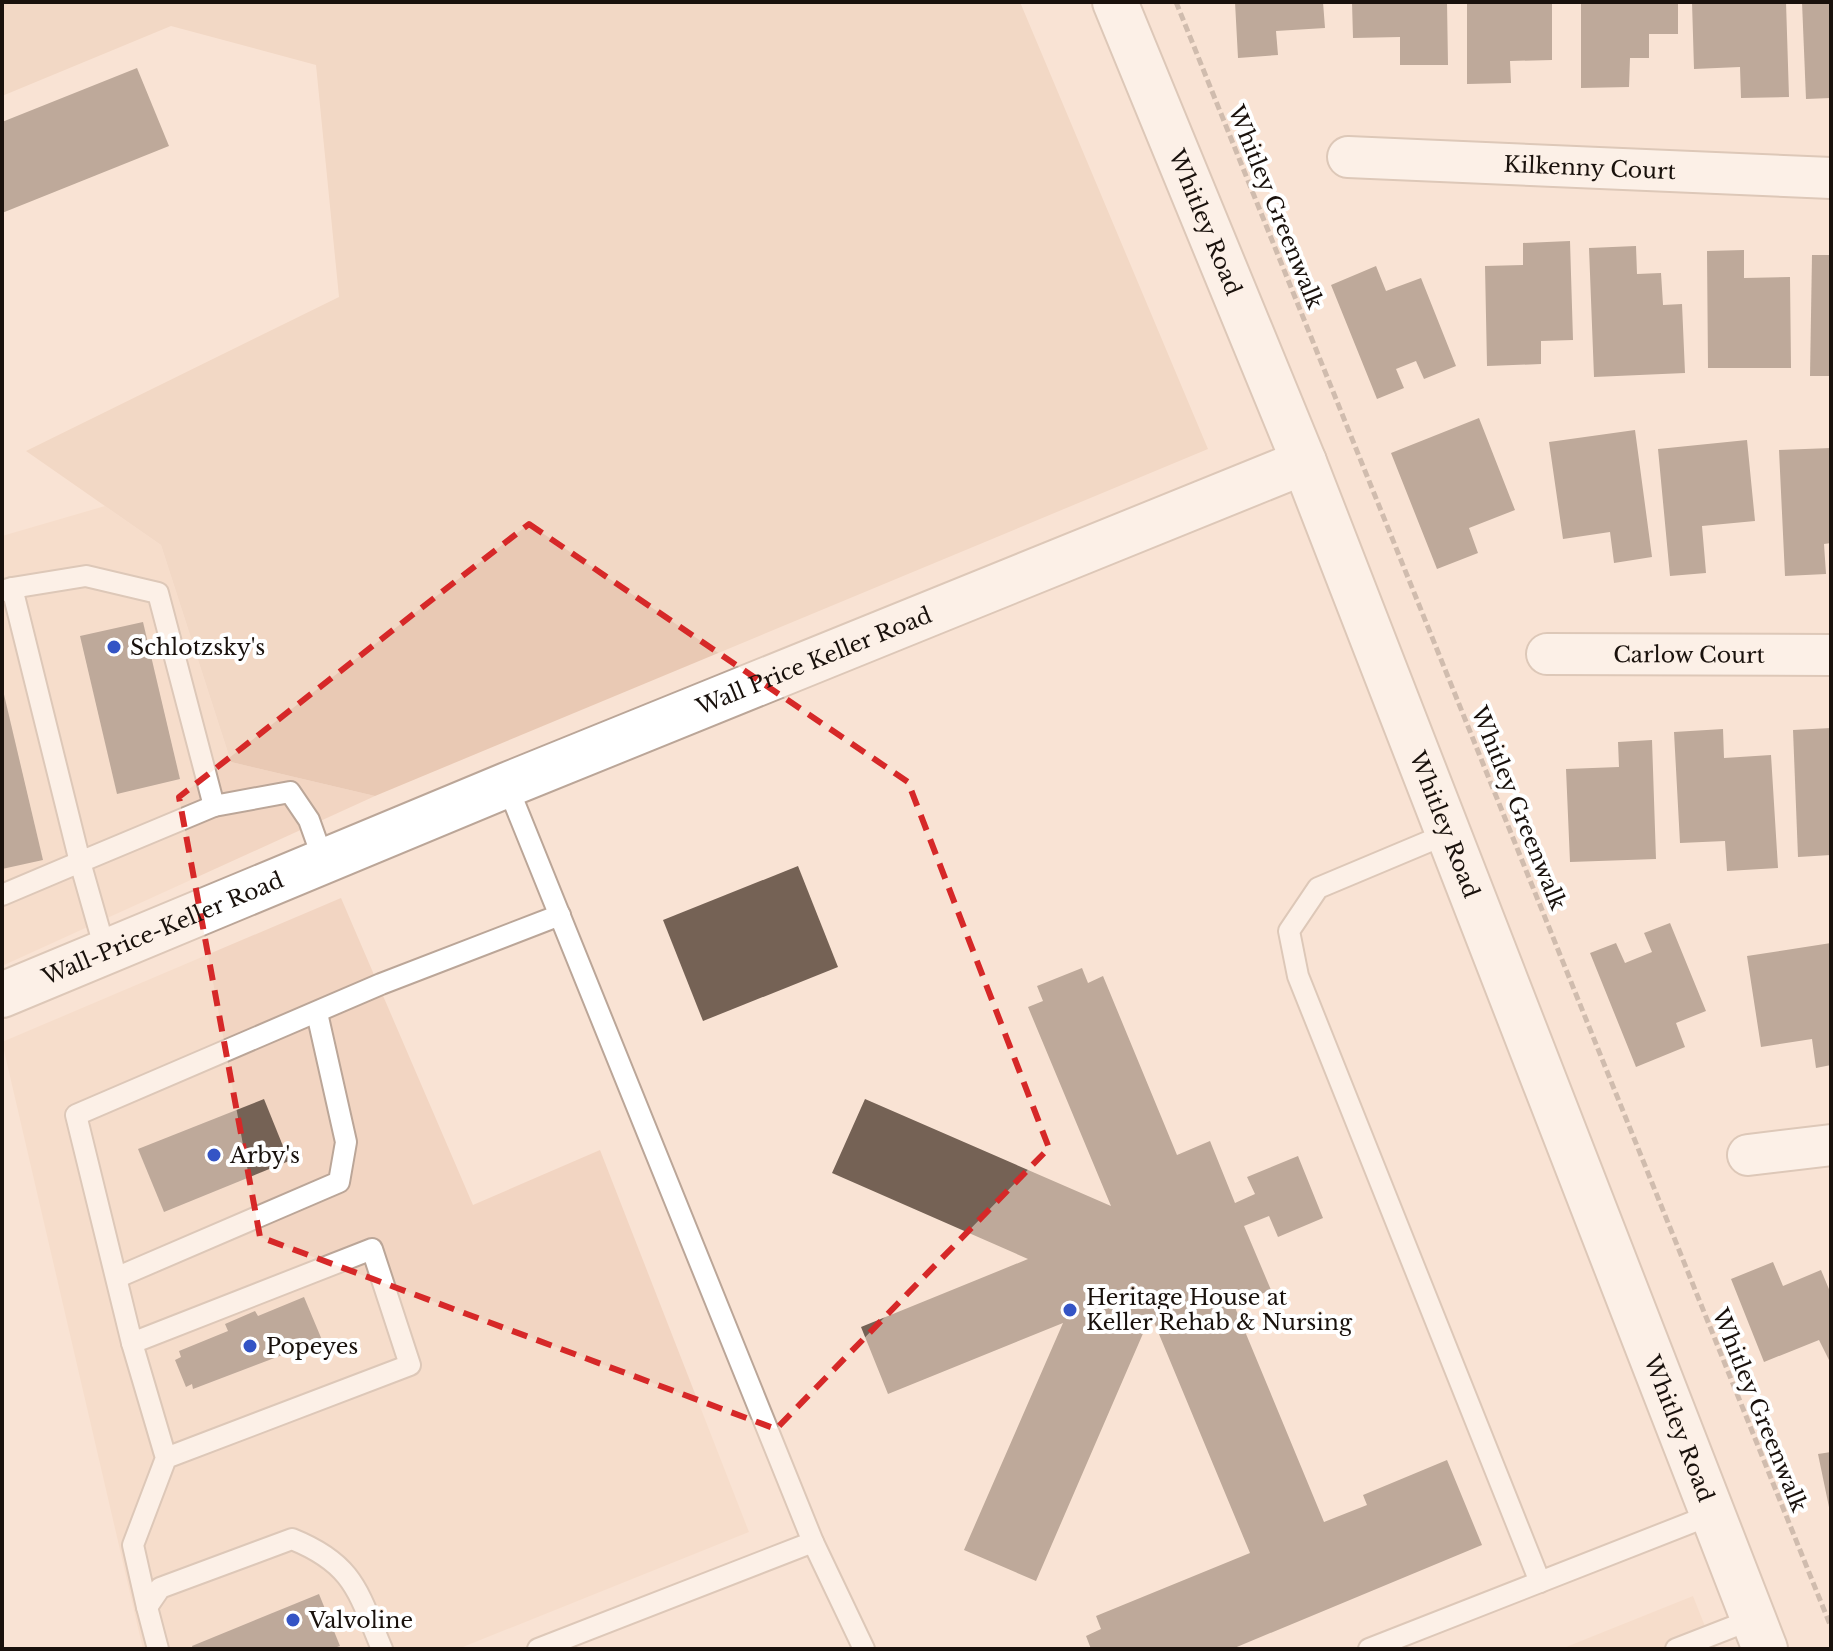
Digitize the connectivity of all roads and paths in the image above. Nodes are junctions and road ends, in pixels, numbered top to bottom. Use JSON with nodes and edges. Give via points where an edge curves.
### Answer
{"nodes":[{"id":1,"x":1115,"y":2,"type":"edge"},
{"id":2,"x":1176,"y":2,"type":"edge"},
{"id":3,"x":1348,"y":157,"type":"dead end"},
{"id":4,"x":1831,"y":178,"type":"edge"},
{"id":5,"x":1304,"y":462,"type":"junction"},
{"id":6,"x":7,"y":590,"type":"edge"},
{"id":7,"x":1547,"y":654,"type":"dead end"},
{"id":8,"x":1831,"y":655,"type":"edge"},
{"id":9,"x":507,"y":785,"type":"junction"},
{"id":10,"x":214,"y":806,"type":"junction"},
{"id":11,"x":1449,"y":833,"type":"junction"},
{"id":12,"x":80,"y":862,"type":"junction"},
{"id":13,"x":324,"y":862,"type":"junction"},
{"id":14,"x":2,"y":895,"type":"edge"},
{"id":15,"x":560,"y":915,"type":"junction"},
{"id":16,"x":106,"y":953,"type":"junction"},
{"id":17,"x":2,"y":995,"type":"edge"},
{"id":18,"x":317,"y":1013,"type":"junction"},
{"id":19,"x":1831,"y":1145,"type":"edge"},
{"id":20,"x":1748,"y":1155,"type":"dead end"},
{"id":21,"x":118,"y":1277,"type":"junction"},
{"id":22,"x":132,"y":1343,"type":"junction"},
{"id":23,"x":166,"y":1458,"type":"junction"},
{"id":24,"x":1713,"y":1514,"type":"junction"},
{"id":25,"x":813,"y":1542,"type":"junction"},
{"id":26,"x":1540,"y":1582,"type":"junction"},
{"id":27,"x":147,"y":1607,"type":"junction"},
{"id":28,"x":1831,"y":1627,"type":"edge"},
{"id":29,"x":1759,"y":1634,"type":"edge"},
{"id":30,"x":158,"y":1649,"type":"edge"},
{"id":31,"x":382,"y":1649,"type":"edge"},
{"id":32,"x":538,"y":1649,"type":"edge"},
{"id":33,"x":864,"y":1649,"type":"edge"},
{"id":34,"x":1369,"y":1649,"type":"edge"},
{"id":35,"x":1676,"y":1649,"type":"edge"}],
"edges":[{"from":1,"to":5,"type":"street","name":"Whitley Road"},
{"from":2,"to":28,"type":"path","name":"Whitley Greenwalk"},
{"from":3,"to":4,"type":"street","name":"Kilkenny Court"},
{"from":5,"to":9,"type":"street","name":"Wall Price Keller Road"},
{"from":5,"to":11,"type":"street","name":"Whitley Road"},
{"from":6,"to":10,"type":"lane","via":[[86,576],[158,593]]},
{"from":6,"to":12,"type":"lane"},
{"from":7,"to":8,"type":"street","name":"Carlow Court"},
{"from":9,"to":13,"type":"street","name":"Wall Price Keller Road"},
{"from":9,"to":15,"type":"lane"},
{"from":10,"to":12,"type":"lane"},
{"from":10,"to":13,"type":"lane","via":[[290,792],[309,820]]},
{"from":11,"to":24,"type":"street","name":"Whitley Road"},
{"from":11,"to":26,"type":"lane","via":[[1318,888],[1289,931],[1298,976]]},
{"from":12,"to":14,"type":"lane"},
{"from":12,"to":16,"type":"lane"},
{"from":13,"to":16,"type":"street","name":"Wall-Price-Keller Road"},
{"from":15,"to":18,"type":"lane"},
{"from":15,"to":25,"type":"lane"},
{"from":16,"to":17,"type":"street","name":"Wall-Price-Keller Road"},
{"from":18,"to":21,"type":"lane","via":[[346,1142],[339,1182]]},
{"from":18,"to":21,"type":"lane","via":[[76,1115]]},
{"from":19,"to":20,"type":"street"},
{"from":21,"to":22,"type":"lane"},
{"from":22,"to":23,"type":"lane"},
{"from":22,"to":23,"type":"lane","via":[[372,1249],[410,1365]]},
{"from":23,"to":27,"type":"lane","via":[[133,1545]]},
{"from":24,"to":26,"type":"lane"},
{"from":24,"to":29,"type":"street","name":"Whitley Road"},
{"from":25,"to":32,"type":"lane"},
{"from":25,"to":33,"type":"lane"},
{"from":26,"to":34,"type":"lane"},
{"from":27,"to":30,"type":"lane"},
{"from":27,"to":31,"type":"lane","via":[[160,1588],[292,1539],[325,1552],[353,1581]]},
{"from":29,"to":35,"type":"lane"}]}
